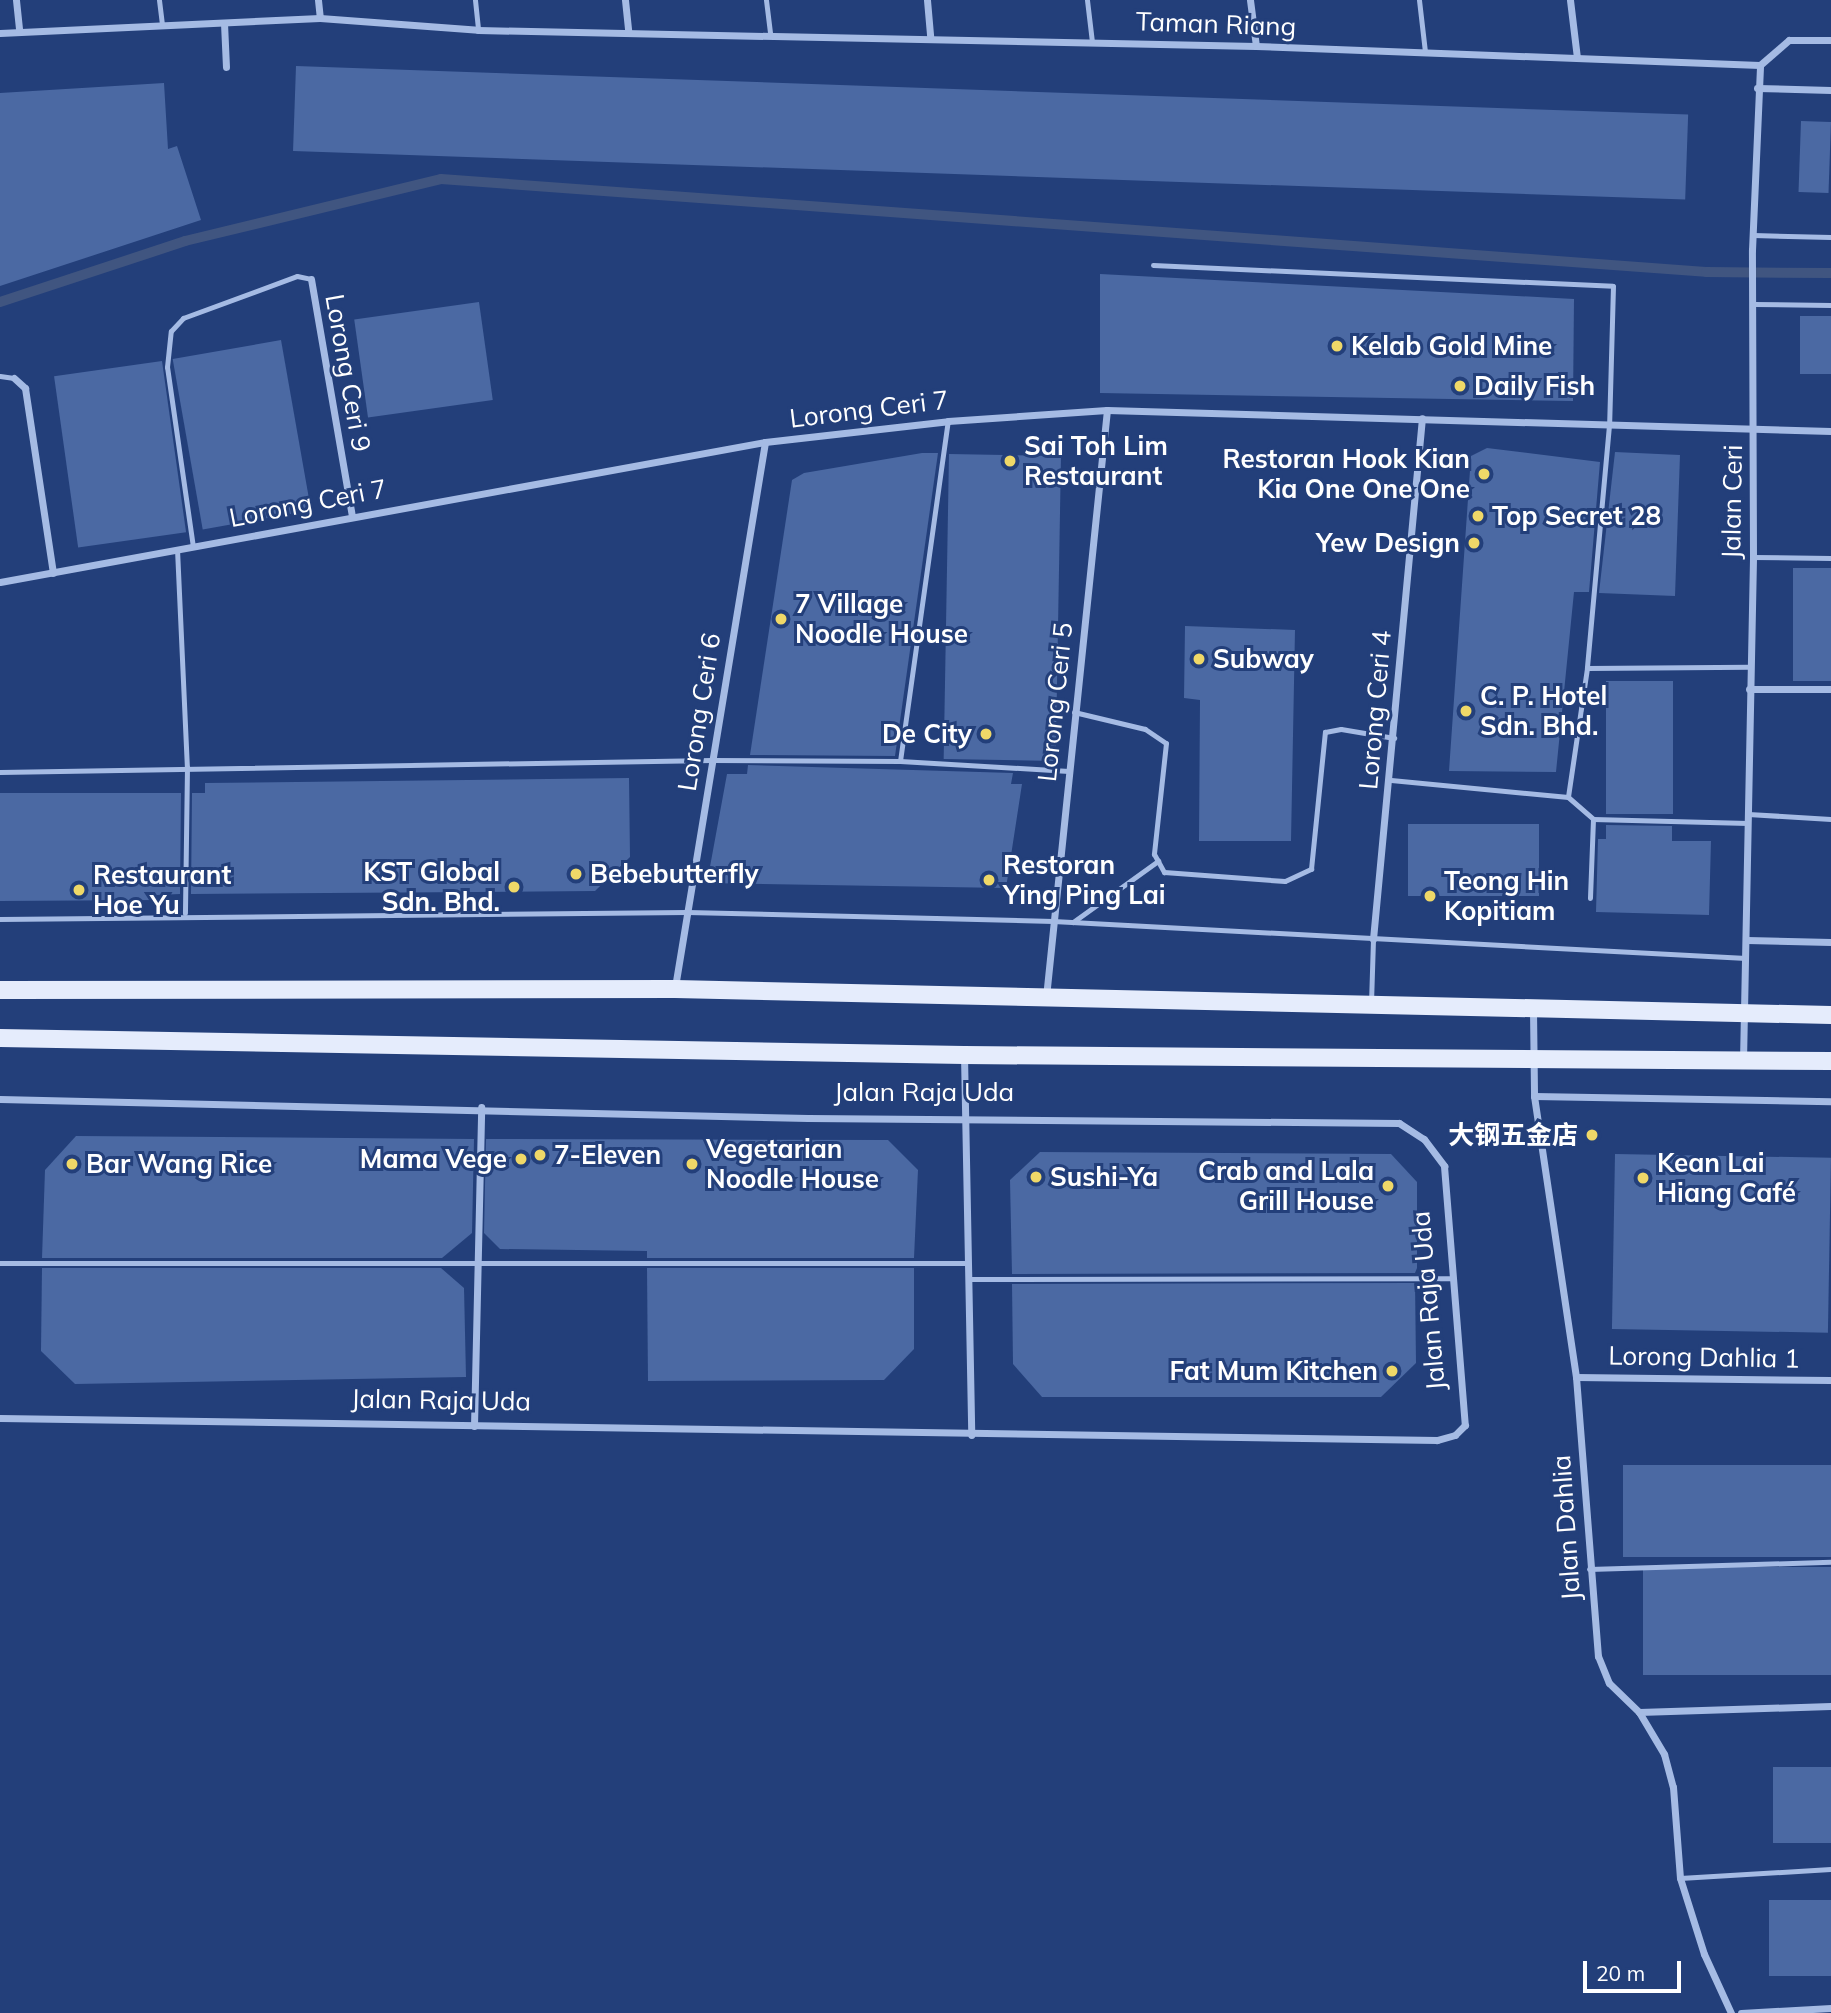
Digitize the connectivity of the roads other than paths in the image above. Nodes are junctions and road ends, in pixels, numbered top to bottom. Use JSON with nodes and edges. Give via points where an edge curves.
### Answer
{"nodes":[{"id":1,"x":16,"y":0,"type":"edge"},
{"id":2,"x":159,"y":0,"type":"edge"},
{"id":3,"x":318,"y":0,"type":"edge"},
{"id":4,"x":475,"y":0,"type":"edge"},
{"id":5,"x":625,"y":0,"type":"edge"},
{"id":6,"x":766,"y":0,"type":"edge"},
{"id":7,"x":927,"y":0,"type":"edge"},
{"id":8,"x":1087,"y":0,"type":"edge"},
{"id":9,"x":1250,"y":0,"type":"edge"},
{"id":10,"x":1419,"y":0,"type":"edge"},
{"id":11,"x":1570,"y":0,"type":"edge"},
{"id":12,"x":320,"y":18,"type":"junction"},
{"id":13,"x":224,"y":23,"type":"junction"},
{"id":14,"x":162,"y":26,"type":"junction"},
{"id":15,"x":478,"y":30,"type":"junction"},
{"id":16,"x":628,"y":30,"type":"junction"},
{"id":17,"x":19,"y":31,"type":"junction"},
{"id":18,"x":0,"y":33,"type":"edge"},
{"id":19,"x":769,"y":35,"type":"junction"},
{"id":20,"x":930,"y":38,"type":"junction"},
{"id":21,"x":1831,"y":40,"type":"edge"},
{"id":22,"x":1092,"y":42,"type":"junction"},
{"id":23,"x":1256,"y":46,"type":"junction"},
{"id":24,"x":1425,"y":52,"type":"junction"},
{"id":25,"x":1577,"y":58,"type":"junction"},
{"id":26,"x":1759,"y":65,"type":"junction"},
{"id":27,"x":226,"y":67,"type":"dead end"},
{"id":28,"x":1758,"y":88,"type":"junction"},
{"id":29,"x":1831,"y":90,"type":"edge"},
{"id":30,"x":1753,"y":235,"type":"junction"},
{"id":31,"x":1831,"y":237,"type":"edge"},
{"id":32,"x":1153,"y":265,"type":"dead end"},
{"id":33,"x":311,"y":279,"type":"joint"},
{"id":34,"x":1754,"y":304,"type":"junction"},
{"id":35,"x":1831,"y":305,"type":"edge"},
{"id":36,"x":0,"y":376,"type":"edge"},
{"id":37,"x":14,"y":377,"type":"joint"},
{"id":38,"x":1107,"y":410,"type":"junction"},
{"id":39,"x":1422,"y":418,"type":"junction"},
{"id":40,"x":948,"y":421,"type":"junction"},
{"id":41,"x":1609,"y":425,"type":"junction"},
{"id":42,"x":1754,"y":431,"type":"junction"},
{"id":43,"x":1831,"y":431,"type":"edge"},
{"id":44,"x":765,"y":442,"type":"junction"},
{"id":45,"x":352,"y":516,"type":"junction"},
{"id":46,"x":193,"y":547,"type":"junction"},
{"id":47,"x":177,"y":549,"type":"junction"},
{"id":48,"x":1753,"y":556,"type":"junction"},
{"id":49,"x":1831,"y":558,"type":"edge"},
{"id":50,"x":54,"y":572,"type":"junction"},
{"id":51,"x":0,"y":582,"type":"edge"},
{"id":52,"x":1749,"y":667,"type":"junction"},
{"id":53,"x":1587,"y":668,"type":"junction"},
{"id":54,"x":1749,"y":689,"type":"junction"},
{"id":55,"x":1831,"y":689,"type":"edge"},
{"id":56,"x":1074,"y":712,"type":"junction"},
{"id":57,"x":1394,"y":738,"type":"junction"},
{"id":58,"x":712,"y":760,"type":"junction"},
{"id":59,"x":900,"y":761,"type":"junction"},
{"id":60,"x":187,"y":767,"type":"junction"},
{"id":61,"x":1069,"y":771,"type":"junction"},
{"id":62,"x":0,"y":772,"type":"edge"},
{"id":63,"x":1391,"y":780,"type":"junction"},
{"id":64,"x":1568,"y":797,"type":"junction"},
{"id":65,"x":1831,"y":818,"type":"edge"},
{"id":66,"x":1593,"y":819,"type":"junction"},
{"id":67,"x":1748,"y":819,"type":"junction"},
{"id":68,"x":1158,"y":861,"type":"junction"},
{"id":69,"x":1590,"y":898,"type":"dead end"},
{"id":70,"x":687,"y":912,"type":"junction"},
{"id":71,"x":186,"y":914,"type":"junction"},
{"id":72,"x":0,"y":919,"type":"edge"},
{"id":73,"x":1053,"y":921,"type":"junction"},
{"id":74,"x":1073,"y":922,"type":"junction"},
{"id":75,"x":1373,"y":939,"type":"junction"},
{"id":76,"x":1747,"y":940,"type":"junction"},
{"id":77,"x":1831,"y":942,"type":"edge"},
{"id":78,"x":1747,"y":958,"type":"junction"},
{"id":79,"x":675,"y":989,"type":"junction"},
{"id":80,"x":0,"y":990,"type":"edge"},
{"id":81,"x":1046,"y":998,"type":"junction"},
{"id":82,"x":1370,"y":1006,"type":"junction"},
{"id":83,"x":1533,"y":1010,"type":"junction"},
{"id":84,"x":1745,"y":1013,"type":"junction"},
{"id":85,"x":1831,"y":1015,"type":"edge"},
{"id":86,"x":0,"y":1038,"type":"edge"},
{"id":87,"x":964,"y":1055,"type":"junction"},
{"id":88,"x":1534,"y":1060,"type":"junction"},
{"id":89,"x":1743,"y":1060,"type":"junction"},
{"id":90,"x":1831,"y":1061,"type":"edge"},
{"id":91,"x":1534,"y":1096,"type":"junction"},
{"id":92,"x":0,"y":1099,"type":"edge"},
{"id":93,"x":1831,"y":1101,"type":"edge"},
{"id":94,"x":481,"y":1108,"type":"junction"},
{"id":95,"x":965,"y":1118,"type":"junction"},
{"id":96,"x":0,"y":1263,"type":"edge"},
{"id":97,"x":475,"y":1263,"type":"junction"},
{"id":98,"x":967,"y":1263,"type":"junction"},
{"id":99,"x":1453,"y":1278,"type":"junction"},
{"id":100,"x":968,"y":1279,"type":"junction"},
{"id":101,"x":1576,"y":1377,"type":"junction"},
{"id":102,"x":1831,"y":1380,"type":"edge"},
{"id":103,"x":0,"y":1418,"type":"edge"},
{"id":104,"x":474,"y":1426,"type":"junction"},
{"id":105,"x":971,"y":1435,"type":"junction"},
{"id":106,"x":1831,"y":1562,"type":"edge"},
{"id":107,"x":1589,"y":1569,"type":"junction"},
{"id":108,"x":1831,"y":1706,"type":"edge"},
{"id":109,"x":1639,"y":1712,"type":"junction"},
{"id":110,"x":1831,"y":1869,"type":"edge"},
{"id":111,"x":1680,"y":1878,"type":"junction"},
{"id":112,"x":1831,"y":2008,"type":"edge"},
{"id":113,"x":1731,"y":2013,"type":"edge"},
{"id":114,"x":1741,"y":2013,"type":"edge"}],
"edges":[{"from":1,"to":17,"type":"street"},
{"from":2,"to":14,"type":"lane"},
{"from":3,"to":12,"type":"street"},
{"from":4,"to":15,"type":"lane"},
{"from":5,"to":16,"type":"street"},
{"from":6,"to":19,"type":"lane"},
{"from":7,"to":20,"type":"street"},
{"from":8,"to":22,"type":"lane"},
{"from":9,"to":23,"type":"street"},
{"from":10,"to":24,"type":"lane"},
{"from":11,"to":25,"type":"street"},
{"from":12,"to":13,"type":"street","name":"Taman Riang"},
{"from":12,"to":15,"type":"street","name":"Taman Riang"},
{"from":13,"to":14,"type":"street","name":"Taman Riang"},
{"from":13,"to":27,"type":"street"},
{"from":14,"to":17,"type":"street","name":"Taman Riang"},
{"from":15,"to":16,"type":"street","name":"Taman Riang"},
{"from":16,"to":19,"type":"street","name":"Taman Riang"},
{"from":17,"to":18,"type":"street","name":"Taman Riang"},
{"from":19,"to":20,"type":"street","name":"Taman Riang"},
{"from":20,"to":22,"type":"street","name":"Taman Riang"},
{"from":21,"to":26,"type":"street","via":[[1789,40]]},
{"from":22,"to":23,"type":"street","name":"Taman Riang"},
{"from":23,"to":24,"type":"street","name":"Taman Riang"},
{"from":24,"to":25,"type":"street","name":"Taman Riang"},
{"from":25,"to":26,"type":"street","name":"Taman Riang"},
{"from":26,"to":28,"type":"street","name":"Jalan Ceri"},
{"from":28,"to":29,"type":"street"},
{"from":28,"to":30,"type":"street","name":"Jalan Ceri"},
{"from":30,"to":31,"type":"lane"},
{"from":30,"to":34,"type":"street","name":"Jalan Ceri"},
{"from":32,"to":41,"type":"lane","via":[[1612,286]]},
{"from":33,"to":45,"type":"street","name":"Lorong Ceri 9"},
{"from":33,"to":46,"type":"lane","via":[[297,276],[196,313],[183,318],[171,331],[167,367]]},
{"from":34,"to":35,"type":"lane"},
{"from":34,"to":42,"type":"street","name":"Jalan Ceri"},
{"from":36,"to":37,"type":"lane"},
{"from":37,"to":50,"type":"street","via":[[25,388]]},
{"from":38,"to":39,"type":"street","name":"Lorong Ceri 7"},
{"from":38,"to":40,"type":"street","name":"Lorong Ceri 7"},
{"from":38,"to":56,"type":"street","name":"Lorong Ceri 5"},
{"from":39,"to":41,"type":"street","name":"Lorong Ceri 7"},
{"from":39,"to":57,"type":"street","name":"Lorong Ceri 4"},
{"from":40,"to":44,"type":"street","name":"Lorong Ceri 7"},
{"from":40,"to":59,"type":"lane"},
{"from":41,"to":42,"type":"street","name":"Lorong Ceri 7"},
{"from":41,"to":53,"type":"lane"},
{"from":42,"to":43,"type":"street","name":"Lorong Ceri 7"},
{"from":42,"to":48,"type":"street","name":"Jalan Ceri"},
{"from":44,"to":45,"type":"street","name":"Lorong Ceri 7"},
{"from":44,"to":58,"type":"street","name":"Lorong Ceri 6"},
{"from":45,"to":46,"type":"street","name":"Lorong Ceri 7"},
{"from":46,"to":47,"type":"street","name":"Lorong Ceri 7"},
{"from":47,"to":50,"type":"street","name":"Lorong Ceri 7"},
{"from":47,"to":60,"type":"lane"},
{"from":48,"to":49,"type":"lane"},
{"from":48,"to":52,"type":"street","name":"Jalan Ceri"},
{"from":50,"to":51,"type":"street","name":"Lorong Ceri 7"},
{"from":52,"to":53,"type":"lane"},
{"from":52,"to":54,"type":"street","name":"Jalan Ceri"},
{"from":53,"to":64,"type":"lane"},
{"from":54,"to":55,"type":"street"},
{"from":54,"to":67,"type":"street","name":"Jalan Ceri"},
{"from":56,"to":61,"type":"street","name":"Lorong Ceri 5"},
{"from":56,"to":68,"type":"lane","via":[[1145,729],[1166,743],[1154,854]]},
{"from":57,"to":63,"type":"street","name":"Lorong Ceri 4"},
{"from":57,"to":68,"type":"lane","via":[[1341,729],[1325,732],[1311,869],[1285,881],[1164,872]]},
{"from":58,"to":59,"type":"lane"},
{"from":58,"to":60,"type":"lane"},
{"from":58,"to":70,"type":"street","name":"Lorong Ceri 6"},
{"from":59,"to":61,"type":"lane"},
{"from":60,"to":62,"type":"lane"},
{"from":60,"to":71,"type":"lane"},
{"from":61,"to":73,"type":"street","name":"Lorong Ceri 5"},
{"from":63,"to":64,"type":"lane"},
{"from":63,"to":75,"type":"street","name":"Lorong Ceri 4"},
{"from":64,"to":66,"type":"lane"},
{"from":65,"to":67,"type":"lane"},
{"from":66,"to":67,"type":"lane"},
{"from":66,"to":69,"type":"lane"},
{"from":67,"to":76,"type":"street","name":"Jalan Ceri"},
{"from":68,"to":74,"type":"lane"},
{"from":70,"to":71,"type":"lane"},
{"from":70,"to":73,"type":"lane"},
{"from":70,"to":79,"type":"street","name":"Lorong Ceri 6"},
{"from":71,"to":72,"type":"lane"},
{"from":73,"to":74,"type":"lane"},
{"from":73,"to":81,"type":"street","name":"Lorong Ceri 5"},
{"from":74,"to":75,"type":"lane"},
{"from":75,"to":78,"type":"lane"},
{"from":75,"to":82,"type":"lane","name":"Lorong Ceri 4"},
{"from":76,"to":77,"type":"street"},
{"from":76,"to":78,"type":"street","name":"Jalan Ceri"},
{"from":78,"to":84,"type":"street","name":"Jalan Ceri"},
{"from":79,"to":80,"type":"main road"},
{"from":79,"to":81,"type":"main road"},
{"from":81,"to":82,"type":"main road"},
{"from":82,"to":83,"type":"main road"},
{"from":83,"to":84,"type":"main road"},
{"from":83,"to":88,"type":"street","name":"Jalan Dahlia"},
{"from":84,"to":85,"type":"main road"},
{"from":84,"to":89,"type":"street","name":"Jalan Ceri"},
{"from":86,"to":87,"type":"main road","name":"Jalan Raja Uda"},
{"from":87,"to":88,"type":"main road","name":"Jalan Raja Uda"},
{"from":87,"to":95,"type":"street"},
{"from":88,"to":89,"type":"main road","name":"Jalan Raja Uda"},
{"from":88,"to":91,"type":"street","name":"Jalan Dahlia"},
{"from":89,"to":90,"type":"main road","name":"Jalan Raja Uda"},
{"from":91,"to":93,"type":"street"},
{"from":91,"to":101,"type":"street","name":"Jalan Dahlia"},
{"from":92,"to":94,"type":"street","name":"Jalan Raja Uda"},
{"from":94,"to":95,"type":"street","name":"Jalan Raja Uda"},
{"from":94,"to":97,"type":"street"},
{"from":95,"to":98,"type":"street"},
{"from":95,"to":99,"type":"street","name":"Jalan Raja Uda","via":[[1399,1123],[1424,1139],[1444,1166]]},
{"from":96,"to":97,"type":"lane"},
{"from":97,"to":98,"type":"lane"},
{"from":97,"to":104,"type":"street"},
{"from":98,"to":100,"type":"street"},
{"from":99,"to":100,"type":"lane"},
{"from":99,"to":105,"type":"street","name":"Jalan Raja Uda","via":[[1465,1425],[1455,1435],[1437,1440]]},
{"from":100,"to":105,"type":"street"},
{"from":101,"to":102,"type":"street","name":"Lorong Dahlia 1"},
{"from":101,"to":107,"type":"street","name":"Jalan Dahlia"},
{"from":103,"to":104,"type":"street","name":"Jalan Raja Uda"},
{"from":104,"to":105,"type":"street","name":"Jalan Raja Uda"},
{"from":106,"to":107,"type":"lane"},
{"from":107,"to":109,"type":"street","name":"Jalan Dahlia","via":[[1598,1656],[1609,1683]]},
{"from":108,"to":109,"type":"street"},
{"from":109,"to":111,"type":"street","name":"Jalan Dahlia","via":[[1664,1754],[1673,1787]]},
{"from":110,"to":111,"type":"lane"},
{"from":111,"to":113,"type":"street","name":"Jalan Dahlia","via":[[1704,1954]]},
{"from":112,"to":114,"type":"street"}]}
